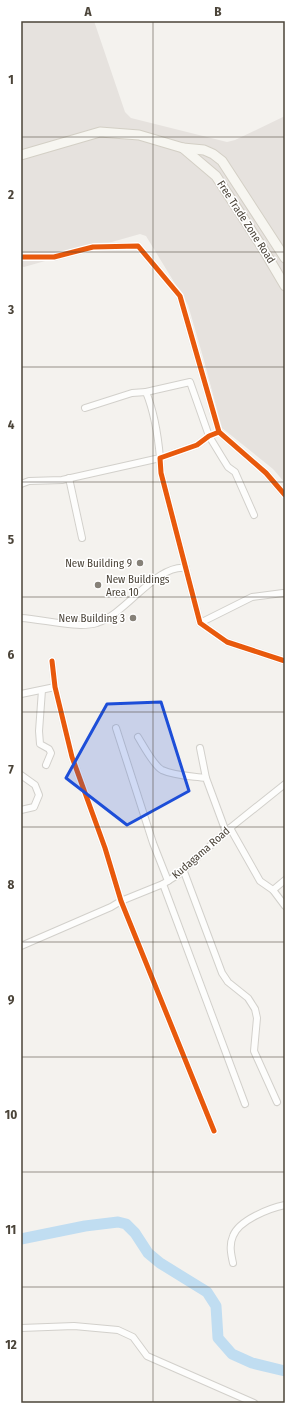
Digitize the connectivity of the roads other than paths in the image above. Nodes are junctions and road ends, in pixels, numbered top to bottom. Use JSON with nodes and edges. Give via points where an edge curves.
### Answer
{"nodes":[{"id":1,"x":183,"y":148,"type":"junction"},
{"id":2,"x":21,"y":155,"type":"edge"},
{"id":3,"x":21,"y":257,"type":"edge"},
{"id":4,"x":285,"y":258,"type":"edge"},
{"id":5,"x":285,"y":286,"type":"edge"},
{"id":6,"x":146,"y":392,"type":"junction"},
{"id":7,"x":85,"y":408,"type":"dead end"},
{"id":8,"x":219,"y":432,"type":"junction"},
{"id":9,"x":209,"y":436,"type":"junction"},
{"id":10,"x":160,"y":458,"type":"junction"},
{"id":11,"x":69,"y":478,"type":"junction"},
{"id":12,"x":21,"y":484,"type":"edge"},
{"id":13,"x":285,"y":495,"type":"edge"},
{"id":14,"x":254,"y":516,"type":"dead end"},
{"id":15,"x":82,"y":538,"type":"dead end"},
{"id":16,"x":186,"y":568,"type":"junction"},
{"id":17,"x":283,"y":593,"type":"dead end"},
{"id":18,"x":21,"y":618,"type":"edge"},
{"id":19,"x":200,"y":623,"type":"junction"},
{"id":20,"x":52,"y":661,"type":"dead end"},
{"id":21,"x":285,"y":661,"type":"edge"},
{"id":22,"x":55,"y":687,"type":"junction"},
{"id":23,"x":42,"y":690,"type":"junction"},
{"id":24,"x":21,"y":694,"type":"edge"},
{"id":25,"x":116,"y":728,"type":"dead end"},
{"id":26,"x":138,"y":737,"type":"dead end"},
{"id":27,"x":200,"y":748,"type":"dead end"},
{"id":28,"x":46,"y":765,"type":"dead end"},
{"id":29,"x":21,"y":775,"type":"edge"},
{"id":30,"x":206,"y":778,"type":"junction"},
{"id":31,"x":285,"y":784,"type":"edge"},
{"id":32,"x":21,"y":810,"type":"edge"},
{"id":33,"x":228,"y":830,"type":"junction"},
{"id":34,"x":183,"y":869,"type":"junction"},
{"id":35,"x":285,"y":880,"type":"edge"},
{"id":36,"x":165,"y":883,"type":"junction"},
{"id":37,"x":273,"y":890,"type":"junction"},
{"id":38,"x":121,"y":901,"type":"junction"},
{"id":39,"x":285,"y":906,"type":"edge"},
{"id":40,"x":21,"y":946,"type":"edge"},
{"id":41,"x":277,"y":1102,"type":"dead end"},
{"id":42,"x":246,"y":1104,"type":"dead end"},
{"id":43,"x":214,"y":1131,"type":"dead end"},
{"id":44,"x":285,"y":1205,"type":"edge"},
{"id":45,"x":233,"y":1263,"type":"dead end"},
{"id":46,"x":21,"y":1328,"type":"edge"},
{"id":47,"x":254,"y":1403,"type":"edge"}],
"edges":[{"from":1,"to":2,"type":"street","name":"Free Trade Zone Road","via":[[140,135],[100,132]]},
{"from":1,"to":4,"type":"street","name":"Free Trade Zone Road","via":[[204,150],[222,161]]},
{"from":1,"to":5,"type":"street","name":"Free Trade Zone Road","via":[[216,176]]},
{"from":3,"to":8,"type":"street","via":[[54,257],[93,247],[138,246],[180,296]]},
{"from":6,"to":7,"type":"street","via":[[132,393]]},
{"from":6,"to":9,"type":"street","via":[[190,382]]},
{"from":6,"to":10,"type":"street","via":[[157,427]]},
{"from":8,"to":9,"type":"street"},
{"from":8,"to":13,"type":"street","via":[[266,473]]},
{"from":9,"to":10,"type":"street","via":[[197,445]]},
{"from":9,"to":14,"type":"street","via":[[228,466],[235,472]]},
{"from":10,"to":11,"type":"street"},
{"from":10,"to":16,"type":"street","via":[[161,473]]},
{"from":11,"to":12,"type":"street"},
{"from":11,"to":15,"type":"street"},
{"from":16,"to":18,"type":"street","via":[[179,567],[156,578],[106,620],[75,624]]},
{"from":16,"to":19,"type":"street"},
{"from":17,"to":19,"type":"street","via":[[252,597]]},
{"from":19,"to":21,"type":"street","via":[[228,642]]},
{"from":20,"to":22,"type":"street"},
{"from":22,"to":23,"type":"street"},
{"from":22,"to":38,"type":"street","via":[[72,757]]},
{"from":23,"to":24,"type":"street"},
{"from":23,"to":28,"type":"street","via":[[40,744],[51,753]]},
{"from":25,"to":36,"type":"street"},
{"from":26,"to":30,"type":"street","via":[[161,769]]},
{"from":27,"to":30,"type":"street"},
{"from":29,"to":32,"type":"street","via":[[35,785],[39,795],[34,806]]},
{"from":30,"to":33,"type":"street"},
{"from":31,"to":33,"type":"street","name":"Kudagama Road"},
{"from":33,"to":34,"type":"street","name":"Kudagama Road"},
{"from":33,"to":37,"type":"street","via":[[260,881]]},
{"from":34,"to":36,"type":"street","name":"Kudagama Road"},
{"from":34,"to":41,"type":"street","via":[[222,973],[228,982],[248,998],[254,1008],[257,1018],[254,1051]]},
{"from":35,"to":37,"type":"street"},
{"from":36,"to":38,"type":"street","name":"Kudagama Road"},
{"from":36,"to":42,"type":"street"},
{"from":37,"to":39,"type":"street"},
{"from":38,"to":40,"type":"street","name":"Kudagama Road"},
{"from":38,"to":43,"type":"street"},
{"from":44,"to":45,"type":"street","via":[[255,1215],[233,1235],[230,1248]]},
{"from":46,"to":47,"type":"street","via":[[74,1326],[118,1330],[133,1337],[147,1356]]}]}
